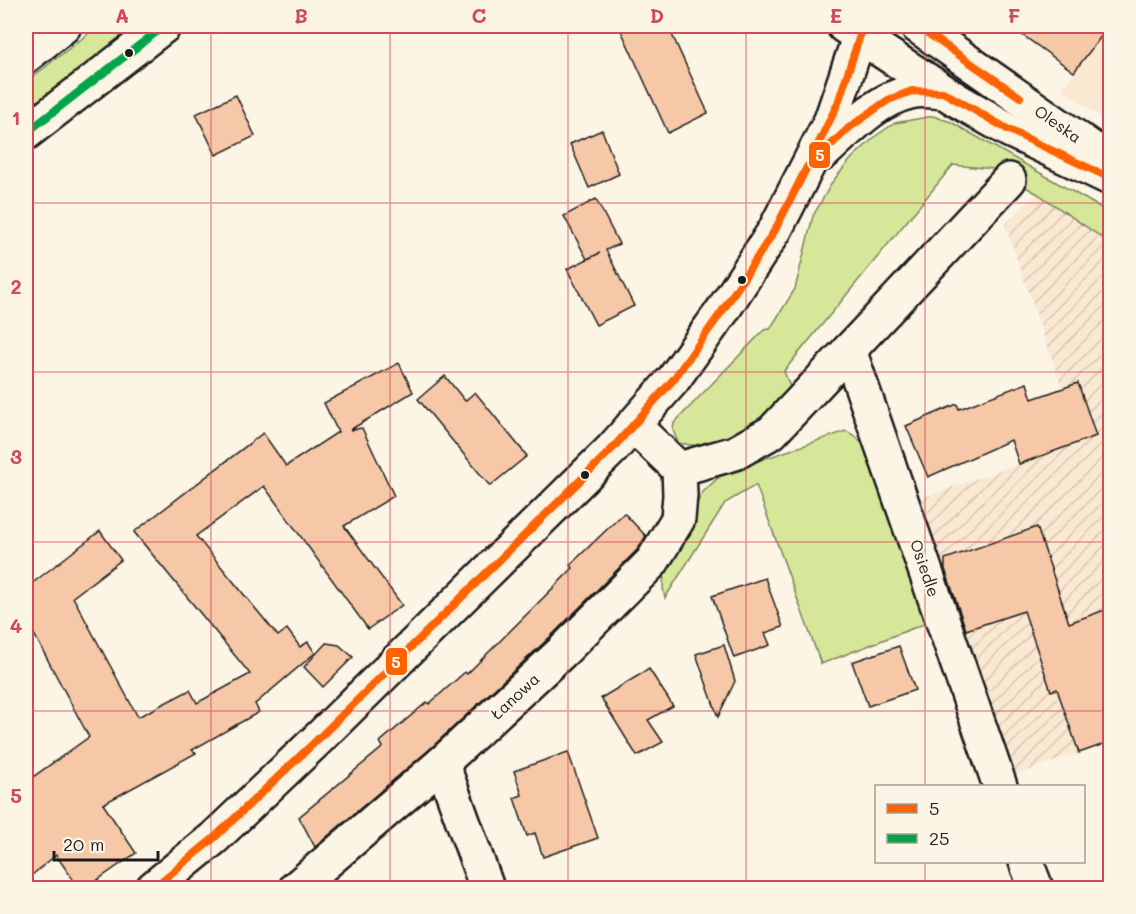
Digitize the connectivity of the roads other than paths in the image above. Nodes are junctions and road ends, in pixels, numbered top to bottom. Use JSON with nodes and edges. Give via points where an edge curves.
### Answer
{"nodes":[{"id":1,"x":64,"y":26,"type":"edge"},
{"id":2,"x":164,"y":26,"type":"edge"},
{"id":3,"x":916,"y":26,"type":"edge"},
{"id":4,"x":855,"y":29,"type":"edge"},
{"id":5,"x":26,"y":56,"type":"edge"},
{"id":6,"x":943,"y":92,"type":"junction"},
{"id":7,"x":26,"y":133,"type":"edge"},
{"id":8,"x":1110,"y":161,"type":"edge"},
{"id":9,"x":807,"y":167,"type":"junction"},
{"id":10,"x":1110,"y":178,"type":"edge"},
{"id":11,"x":1009,"y":180,"type":"dead end"},
{"id":12,"x":849,"y":350,"type":"junction"},
{"id":13,"x":633,"y":425,"type":"junction"},
{"id":14,"x":679,"y":469,"type":"junction"},
{"id":15,"x":442,"y":763,"type":"junction"},
{"id":16,"x":1000,"y":785,"type":"edge"},
{"id":17,"x":1027,"y":863,"type":"edge"},
{"id":18,"x":153,"y":888,"type":"edge"},
{"id":19,"x":296,"y":888,"type":"edge"},
{"id":20,"x":487,"y":888,"type":"edge"},
{"id":21,"x":1036,"y":888,"type":"edge"}],
"edges":[{"from":1,"to":5,"type":"street"},
{"from":2,"to":7,"type":"street"},
{"from":3,"to":8,"type":"street","name":"Oleska"},
{"from":4,"to":6,"type":"street","name":"Oleska"},
{"from":4,"to":9,"type":"street","via":[[838,102]]},
{"from":6,"to":9,"type":"street","via":[[912,91],[888,100]]},
{"from":6,"to":10,"type":"street","name":"Oleska","via":[[1008,130]]},
{"from":9,"to":13,"type":"street","via":[[775,230],[723,310],[673,380]]},
{"from":11,"to":12,"type":"street"},
{"from":12,"to":14,"type":"street","via":[[772,432],[735,453]]},
{"from":12,"to":16,"type":"street","name":"Osiedle"},
{"from":13,"to":14,"type":"street"},
{"from":13,"to":18,"type":"street","via":[[317,741],[214,838]]},
{"from":14,"to":15,"type":"street","name":"Łanowa","via":[[678,519],[652,562]]},
{"from":15,"to":19,"type":"street","name":"Łanowa"},
{"from":15,"to":20,"type":"street"},
{"from":17,"to":21,"type":"street"}]}
